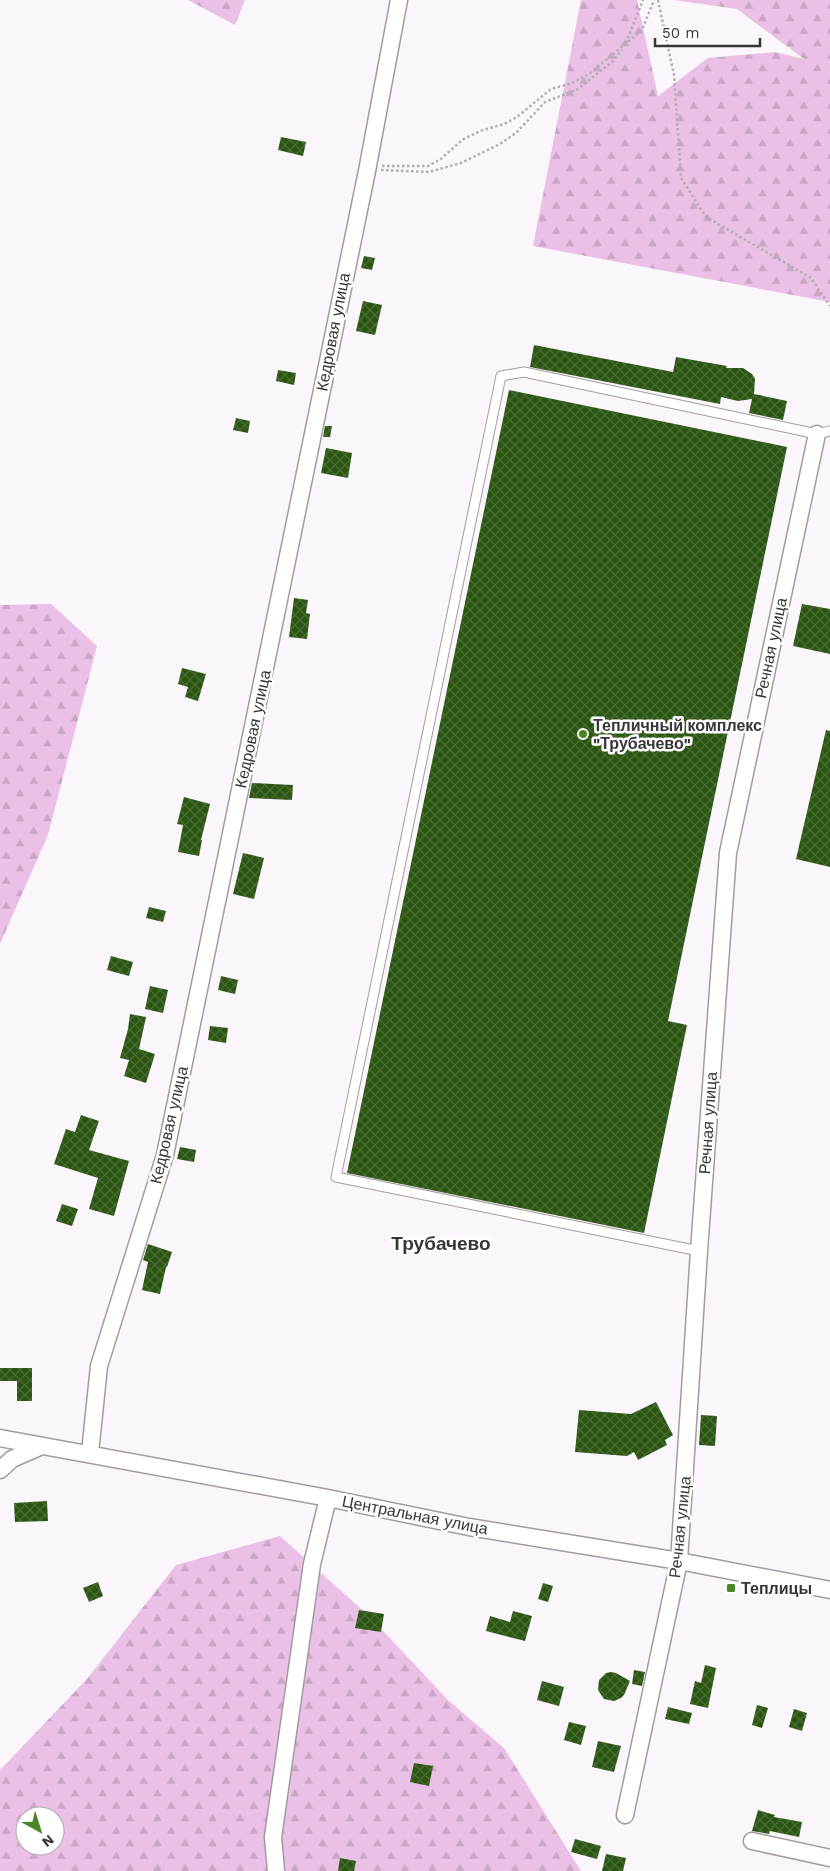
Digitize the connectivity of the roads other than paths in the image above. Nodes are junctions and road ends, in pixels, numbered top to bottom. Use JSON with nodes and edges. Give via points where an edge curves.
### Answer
{"nodes":[{"id":1,"x":399,"y":0,"type":"edge"},
{"id":2,"x":823,"y":433,"type":"edge"},
{"id":3,"x":699,"y":1252,"type":"junction"},
{"id":4,"x":0,"y":1438,"type":"edge"},
{"id":5,"x":42,"y":1446,"type":"junction"},
{"id":6,"x":90,"y":1453,"type":"junction"},
{"id":7,"x":0,"y":1470,"type":"edge"},
{"id":8,"x":328,"y":1498,"type":"junction"},
{"id":9,"x":679,"y":1561,"type":"junction"},
{"id":10,"x":830,"y":1590,"type":"edge"},
{"id":11,"x":625,"y":1815,"type":"dead end"},
{"id":12,"x":752,"y":1841,"type":"dead end"},
{"id":13,"x":830,"y":1858,"type":"edge"},
{"id":14,"x":276,"y":1871,"type":"edge"}],
"edges":[{"from":1,"to":6,"type":"street","name":"Кедровая улица","via":[[165,1155],[99,1366]]},
{"from":2,"to":3,"type":"street","name":"Речная улица","via":[[728,853]]},
{"from":2,"to":3,"type":"lane","via":[[524,372],[501,376],[336,1177]]},
{"from":3,"to":9,"type":"street","name":"Речная улица"},
{"from":4,"to":5,"type":"street","name":"Центральная улица"},
{"from":5,"to":6,"type":"street","name":"Центральная улица"},
{"from":5,"to":7,"type":"street","via":[[12,1458]]},
{"from":6,"to":8,"type":"street","name":"Центральная улица"},
{"from":8,"to":9,"type":"street","name":"Центральная улица","via":[[469,1527]]},
{"from":8,"to":14,"type":"street","via":[[312,1564],[273,1837]]},
{"from":9,"to":10,"type":"street","name":"Центральная улица"},
{"from":9,"to":11,"type":"street","name":"Речная улица"},
{"from":12,"to":13,"type":"street"}]}
